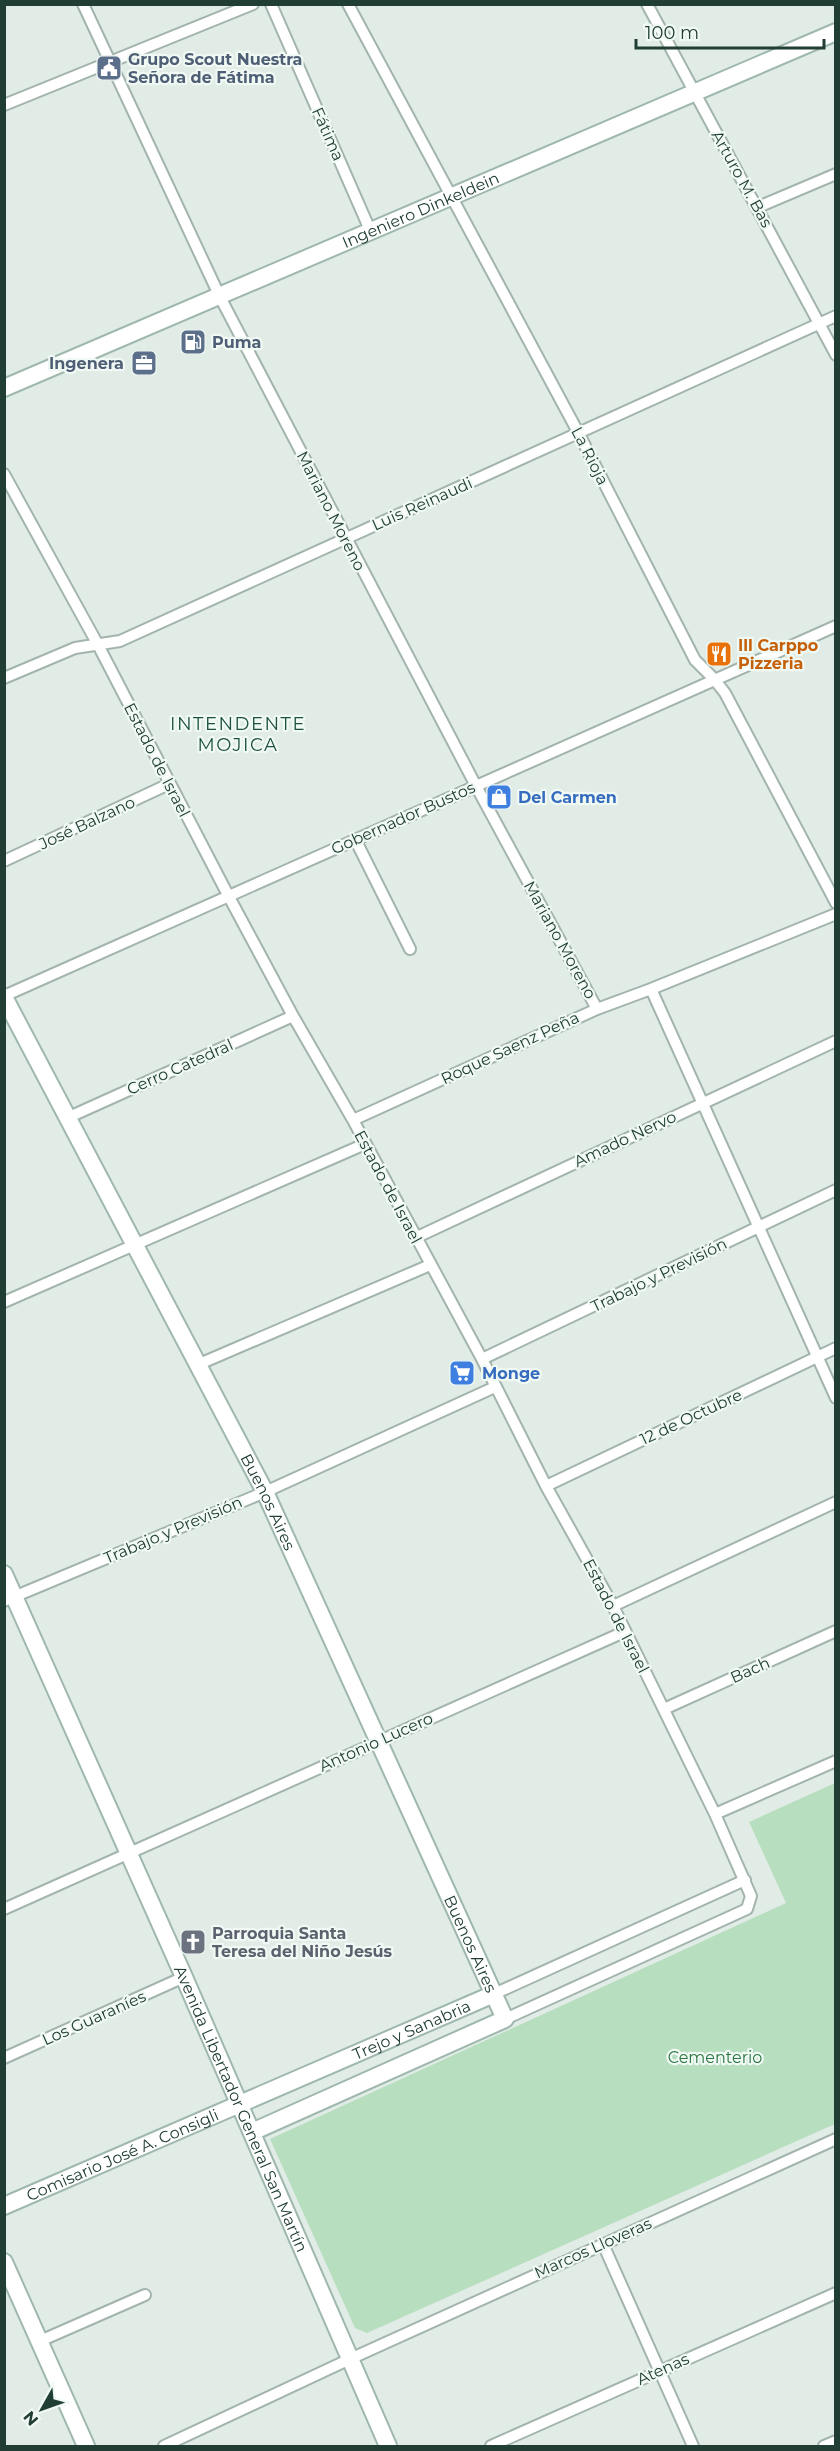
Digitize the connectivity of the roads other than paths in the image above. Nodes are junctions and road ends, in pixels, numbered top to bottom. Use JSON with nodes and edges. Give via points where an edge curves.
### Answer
{"nodes":[{"id":1,"x":83,"y":4,"type":"edge"},
{"id":2,"x":253,"y":4,"type":"edge"},
{"id":3,"x":271,"y":4,"type":"edge"},
{"id":4,"x":348,"y":4,"type":"edge"},
{"id":5,"x":647,"y":4,"type":"edge"},
{"id":6,"x":836,"y":32,"type":"edge"},
{"id":7,"x":110,"y":62,"type":"junction"},
{"id":8,"x":694,"y":93,"type":"junction"},
{"id":9,"x":4,"y":105,"type":"edge"},
{"id":10,"x":836,"y":174,"type":"edge"},
{"id":11,"x":450,"y":195,"type":"junction"},
{"id":12,"x":758,"y":207,"type":"junction"},
{"id":13,"x":370,"y":230,"type":"junction"},
{"id":14,"x":220,"y":297,"type":"junction"},
{"id":15,"x":836,"y":316,"type":"edge"},
{"id":16,"x":818,"y":324,"type":"junction"},
{"id":17,"x":836,"y":355,"type":"edge"},
{"id":18,"x":4,"y":387,"type":"edge"},
{"id":19,"x":579,"y":434,"type":"junction"},
{"id":20,"x":4,"y":474,"type":"edge"},
{"id":21,"x":345,"y":537,"type":"junction"},
{"id":22,"x":836,"y":626,"type":"edge"},
{"id":23,"x":97,"y":643,"type":"junction"},
{"id":24,"x":4,"y":678,"type":"edge"},
{"id":25,"x":714,"y":679,"type":"junction"},
{"id":26,"x":170,"y":784,"type":"junction"},
{"id":27,"x":476,"y":786,"type":"junction"},
{"id":28,"x":355,"y":839,"type":"junction"},
{"id":29,"x":4,"y":861,"type":"edge"},
{"id":30,"x":228,"y":895,"type":"junction"},
{"id":31,"x":836,"y":903,"type":"edge"},
{"id":32,"x":836,"y":914,"type":"edge"},
{"id":33,"x":410,"y":949,"type":"dead end"},
{"id":34,"x":651,"y":989,"type":"junction"},
{"id":35,"x":4,"y":997,"type":"edge"},
{"id":36,"x":597,"y":1009,"type":"junction"},
{"id":37,"x":293,"y":1016,"type":"junction"},
{"id":38,"x":836,"y":1041,"type":"edge"},
{"id":39,"x":702,"y":1103,"type":"junction"},
{"id":40,"x":67,"y":1119,"type":"junction"},
{"id":41,"x":353,"y":1120,"type":"junction"},
{"id":42,"x":364,"y":1144,"type":"junction"},
{"id":43,"x":836,"y":1190,"type":"edge"},
{"id":44,"x":758,"y":1228,"type":"junction"},
{"id":45,"x":415,"y":1238,"type":"junction"},
{"id":46,"x":135,"y":1246,"type":"junction"},
{"id":47,"x":430,"y":1265,"type":"junction"},
{"id":48,"x":4,"y":1302,"type":"edge"},
{"id":49,"x":836,"y":1348,"type":"edge"},
{"id":50,"x":816,"y":1357,"type":"junction"},
{"id":51,"x":482,"y":1359,"type":"junction"},
{"id":52,"x":197,"y":1365,"type":"junction"},
{"id":53,"x":495,"y":1387,"type":"junction"},
{"id":54,"x":836,"y":1398,"type":"edge"},
{"id":55,"x":546,"y":1486,"type":"junction"},
{"id":56,"x":264,"y":1492,"type":"junction"},
{"id":57,"x":836,"y":1502,"type":"edge"},
{"id":58,"x":4,"y":1574,"type":"edge"},
{"id":59,"x":10,"y":1599,"type":"edge"},
{"id":60,"x":613,"y":1606,"type":"junction"},
{"id":61,"x":836,"y":1631,"type":"edge"},
{"id":62,"x":624,"y":1632,"type":"junction"},
{"id":63,"x":664,"y":1709,"type":"junction"},
{"id":64,"x":377,"y":1742,"type":"junction"},
{"id":65,"x":836,"y":1761,"type":"edge"},
{"id":66,"x":715,"y":1814,"type":"junction"},
{"id":67,"x":128,"y":1853,"type":"junction"},
{"id":68,"x":745,"y":1880,"type":"junction"},
{"id":69,"x":4,"y":1909,"type":"edge"},
{"id":70,"x":747,"y":1909,"type":"joint"},
{"id":71,"x":184,"y":1977,"type":"junction"},
{"id":72,"x":494,"y":1994,"type":"junction"},
{"id":73,"x":505,"y":2019,"type":"junction"},
{"id":74,"x":4,"y":2058,"type":"edge"},
{"id":75,"x":240,"y":2104,"type":"junction"},
{"id":76,"x":252,"y":2132,"type":"junction"},
{"id":77,"x":836,"y":2139,"type":"edge"},
{"id":78,"x":4,"y":2206,"type":"edge"},
{"id":79,"x":603,"y":2244,"type":"junction"},
{"id":80,"x":4,"y":2262,"type":"edge"},
{"id":81,"x":836,"y":2293,"type":"edge"},
{"id":82,"x":145,"y":2295,"type":"dead end"},
{"id":83,"x":40,"y":2341,"type":"junction"},
{"id":84,"x":350,"y":2359,"type":"junction"},
{"id":85,"x":659,"y":2371,"type":"junction"},
{"id":86,"x":836,"y":2441,"type":"edge"},
{"id":87,"x":86,"y":2446,"type":"edge"},
{"id":88,"x":164,"y":2446,"type":"edge"},
{"id":89,"x":388,"y":2446,"type":"edge"},
{"id":90,"x":491,"y":2446,"type":"edge"},
{"id":91,"x":693,"y":2446,"type":"edge"},
{"id":92,"x":824,"y":2446,"type":"edge"}],
"edges":[{"from":1,"to":7,"type":"street","name":"Mariano Moreno"},
{"from":2,"to":7,"type":"street"},
{"from":3,"to":13,"type":"street","name":"Fátima"},
{"from":4,"to":11,"type":"street","name":"La Rioja"},
{"from":5,"to":8,"type":"street","name":"Arturo M. Bas"},
{"from":6,"to":8,"type":"main road","name":"Ingeniero Dinkeldein"},
{"from":7,"to":9,"type":"street"},
{"from":7,"to":14,"type":"street","name":"Mariano Moreno"},
{"from":8,"to":11,"type":"main road","name":"Ingeniero Dinkeldein"},
{"from":8,"to":12,"type":"street","name":"Arturo M. Bas"},
{"from":10,"to":12,"type":"street"},
{"from":11,"to":13,"type":"main road","name":"Ingeniero Dinkeldein"},
{"from":11,"to":19,"type":"street","name":"La Rioja"},
{"from":12,"to":16,"type":"street","name":"Arturo M. Bas"},
{"from":13,"to":14,"type":"main road","name":"Ingeniero Dinkeldein"},
{"from":14,"to":18,"type":"main road","name":"Ingeniero Dinkeldein"},
{"from":14,"to":21,"type":"street","name":"Mariano Moreno"},
{"from":15,"to":16,"type":"street","name":"Luis Reinaudi"},
{"from":16,"to":17,"type":"street","name":"Arturo M. Bas"},
{"from":16,"to":19,"type":"street","name":"Luis Reinaudi"},
{"from":19,"to":21,"type":"street","name":"Luis Reinaudi"},
{"from":19,"to":25,"type":"street","name":"La Rioja","via":[[695,660]]},
{"from":20,"to":23,"type":"street","name":"Estado de Israel"},
{"from":21,"to":23,"type":"street","name":"Luis Reinaudi","via":[[120,641]]},
{"from":21,"to":27,"type":"street","name":"Mariano Moreno"},
{"from":22,"to":25,"type":"street","name":"Gobernador Bustos"},
{"from":23,"to":24,"type":"street","name":"Luis Reinaudi","via":[[75,648]]},
{"from":23,"to":26,"type":"street","name":"Estado de Israel"},
{"from":25,"to":27,"type":"street","name":"Gobernador Bustos"},
{"from":25,"to":31,"type":"street","name":"La Rioja"},
{"from":26,"to":29,"type":"street","name":"José Balzano"},
{"from":26,"to":30,"type":"street","name":"Estado de Israel"},
{"from":27,"to":28,"type":"street","name":"Gobernador Bustos"},
{"from":27,"to":36,"type":"street","name":"Mariano Moreno"},
{"from":28,"to":30,"type":"street","name":"Gobernador Bustos"},
{"from":28,"to":33,"type":"street"},
{"from":30,"to":35,"type":"street","name":"Gobernador Bustos"},
{"from":30,"to":37,"type":"street","name":"Estado de Israel"},
{"from":32,"to":34,"type":"street","name":"Roque Saenz Peña"},
{"from":34,"to":36,"type":"street","name":"Roque Saenz Peña"},
{"from":34,"to":39,"type":"street"},
{"from":35,"to":40,"type":"main road","name":"Buenos Aires"},
{"from":36,"to":41,"type":"street","name":"Roque Saenz Peña"},
{"from":37,"to":40,"type":"street","name":"Cerro Catedral"},
{"from":37,"to":41,"type":"street","name":"Estado de Israel"},
{"from":38,"to":39,"type":"street","name":"Amado Nervo"},
{"from":39,"to":44,"type":"street"},
{"from":39,"to":45,"type":"street","name":"Amado Nervo"},
{"from":40,"to":46,"type":"main road","name":"Buenos Aires"},
{"from":41,"to":42,"type":"street","name":"Estado de Israel"},
{"from":42,"to":45,"type":"street","name":"Estado de Israel"},
{"from":42,"to":46,"type":"street"},
{"from":43,"to":44,"type":"street","name":"Trabajo y Previsión"},
{"from":44,"to":50,"type":"street"},
{"from":44,"to":51,"type":"street","name":"Trabajo y Previsión"},
{"from":45,"to":47,"type":"street","name":"Estado de Israel"},
{"from":46,"to":48,"type":"street"},
{"from":46,"to":52,"type":"main road","name":"Buenos Aires"},
{"from":47,"to":51,"type":"street","name":"Estado de Israel"},
{"from":47,"to":52,"type":"street"},
{"from":49,"to":50,"type":"street","name":"12 de Octubre"},
{"from":50,"to":54,"type":"street"},
{"from":50,"to":55,"type":"street","name":"12 de Octubre"},
{"from":51,"to":53,"type":"street","name":"Estado de Israel"},
{"from":52,"to":56,"type":"main road","name":"Buenos Aires"},
{"from":53,"to":55,"type":"street","name":"Estado de Israel"},
{"from":53,"to":56,"type":"street","name":"Trabajo y Previsión"},
{"from":55,"to":60,"type":"street","name":"Estado de Israel"},
{"from":56,"to":59,"type":"street","name":"Trabajo y Previsión"},
{"from":56,"to":64,"type":"main road","name":"Buenos Aires"},
{"from":57,"to":60,"type":"street"},
{"from":58,"to":59,"type":"main road","name":"Avenida Libertador General San Martín"},
{"from":59,"to":67,"type":"main road","name":"Avenida Libertador General San Martín"},
{"from":60,"to":62,"type":"street","name":"Estado de Israel"},
{"from":61,"to":63,"type":"street","name":"Bach"},
{"from":62,"to":63,"type":"street","name":"Estado de Israel"},
{"from":62,"to":64,"type":"street","name":"Antonio Lucero"},
{"from":63,"to":66,"type":"street","name":"Estado de Israel"},
{"from":64,"to":67,"type":"street","name":"Antonio Lucero"},
{"from":64,"to":72,"type":"main road","name":"Buenos Aires"},
{"from":65,"to":66,"type":"street"},
{"from":66,"to":68,"type":"street","name":"Estado de Israel"},
{"from":67,"to":69,"type":"street","name":"Antonio Lucero"},
{"from":67,"to":71,"type":"main road","name":"Avenida Libertador General San Martín"},
{"from":68,"to":70,"type":"street","name":"Estado de Israel","via":[[751,1896]]},
{"from":68,"to":72,"type":"street","name":"Trejo y Sanabria"},
{"from":70,"to":73,"type":"street","name":"Trejo y Sanabria"},
{"from":71,"to":74,"type":"street","name":"Los Guaraníes"},
{"from":71,"to":75,"type":"main road","name":"Avenida Libertador General San Martín"},
{"from":72,"to":73,"type":"main road","name":"Buenos Aires"},
{"from":72,"to":75,"type":"main road","name":"Trejo y Sanabria"},
{"from":73,"to":76,"type":"main road","name":"Trejo y Sanabria"},
{"from":75,"to":76,"type":"main road","name":"Avenida Libertador General San Martín"},
{"from":75,"to":78,"type":"main road","name":"Comisario José A. Consigli"},
{"from":76,"to":84,"type":"main road","name":"Avenida Libertador General San Martín"},
{"from":77,"to":79,"type":"street","name":"Marcos Lloveras"},
{"from":79,"to":84,"type":"street","name":"Marcos Lloveras"},
{"from":79,"to":85,"type":"street"},
{"from":80,"to":83,"type":"main road"},
{"from":81,"to":85,"type":"street","name":"Atenas"},
{"from":82,"to":83,"type":"street"},
{"from":83,"to":87,"type":"main road"},
{"from":84,"to":88,"type":"street","name":"Marcos Lloveras"},
{"from":84,"to":89,"type":"main road","name":"Avenida Libertador General San Martín"},
{"from":85,"to":90,"type":"street","name":"Atenas"},
{"from":85,"to":91,"type":"street"},
{"from":86,"to":92,"type":"street"}]}
